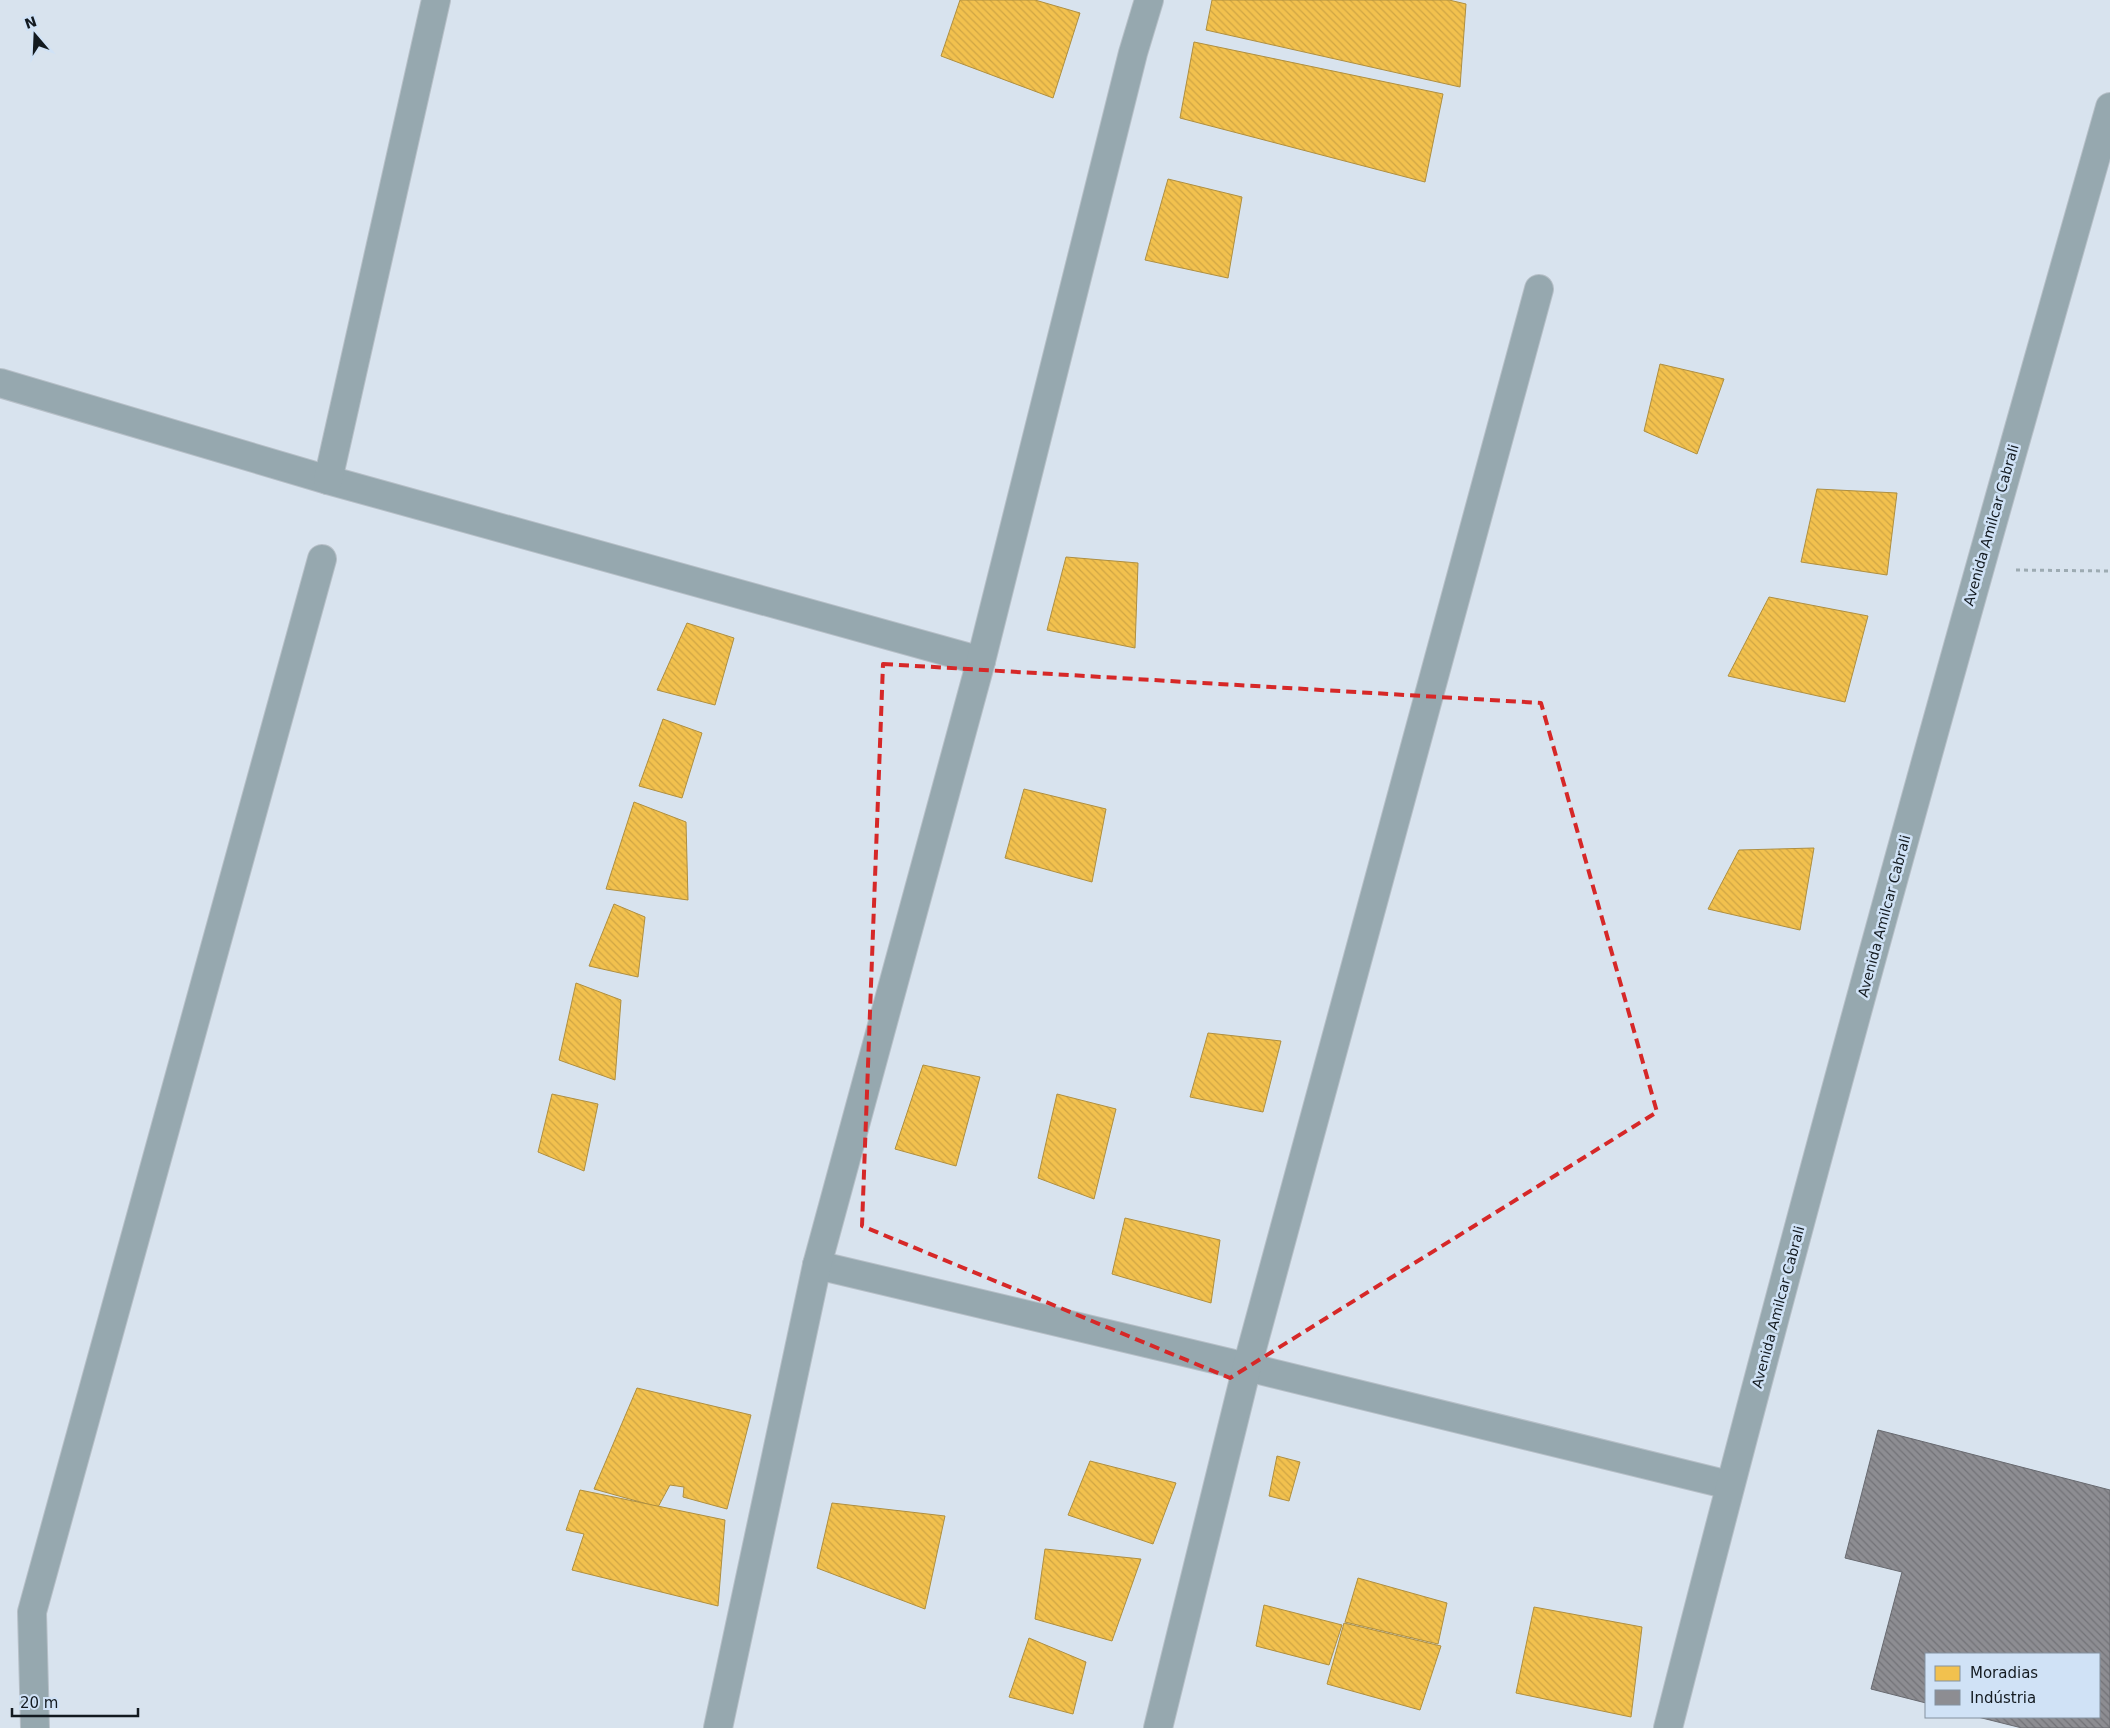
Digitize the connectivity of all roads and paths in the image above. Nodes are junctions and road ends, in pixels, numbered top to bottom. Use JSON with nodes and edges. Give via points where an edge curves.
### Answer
{"nodes":[{"id":1,"x":436,"y":0,"type":"edge"},
{"id":2,"x":1149,"y":0,"type":"edge"},
{"id":3,"x":2110,"y":106,"type":"edge"},
{"id":4,"x":1539,"y":289,"type":"dead end"},
{"id":5,"x":0,"y":383,"type":"edge"},
{"id":6,"x":328,"y":480,"type":"junction"},
{"id":7,"x":322,"y":559,"type":"dead end"},
{"id":8,"x":1979,"y":570,"type":"junction"},
{"id":9,"x":2110,"y":571,"type":"edge"},
{"id":10,"x":981,"y":661,"type":"junction"},
{"id":11,"x":817,"y":1265,"type":"junction"},
{"id":12,"x":1247,"y":1367,"type":"junction"},
{"id":13,"x":1730,"y":1485,"type":"junction"},
{"id":14,"x":35,"y":1728,"type":"edge"},
{"id":15,"x":718,"y":1728,"type":"edge"},
{"id":16,"x":1158,"y":1728,"type":"edge"},
{"id":17,"x":1668,"y":1728,"type":"edge"}],
"edges":[{"from":1,"to":6,"type":"street"},
{"from":2,"to":10,"type":"street"},
{"from":3,"to":8,"type":"street","name":"Avenida Amilcar Cabrali"},
{"from":4,"to":12,"type":"street"},
{"from":5,"to":6,"type":"street"},
{"from":6,"to":10,"type":"street"},
{"from":7,"to":14,"type":"street","via":[[32,1612]]},
{"from":8,"to":9,"type":"path"},
{"from":8,"to":13,"type":"street","name":"Avenida Amilcar Cabrali"},
{"from":10,"to":11,"type":"street"},
{"from":11,"to":12,"type":"street"},
{"from":11,"to":15,"type":"street"},
{"from":12,"to":13,"type":"street"},
{"from":12,"to":16,"type":"street"},
{"from":13,"to":17,"type":"street","name":"Avenida Amilcar Cabrali"}]}
